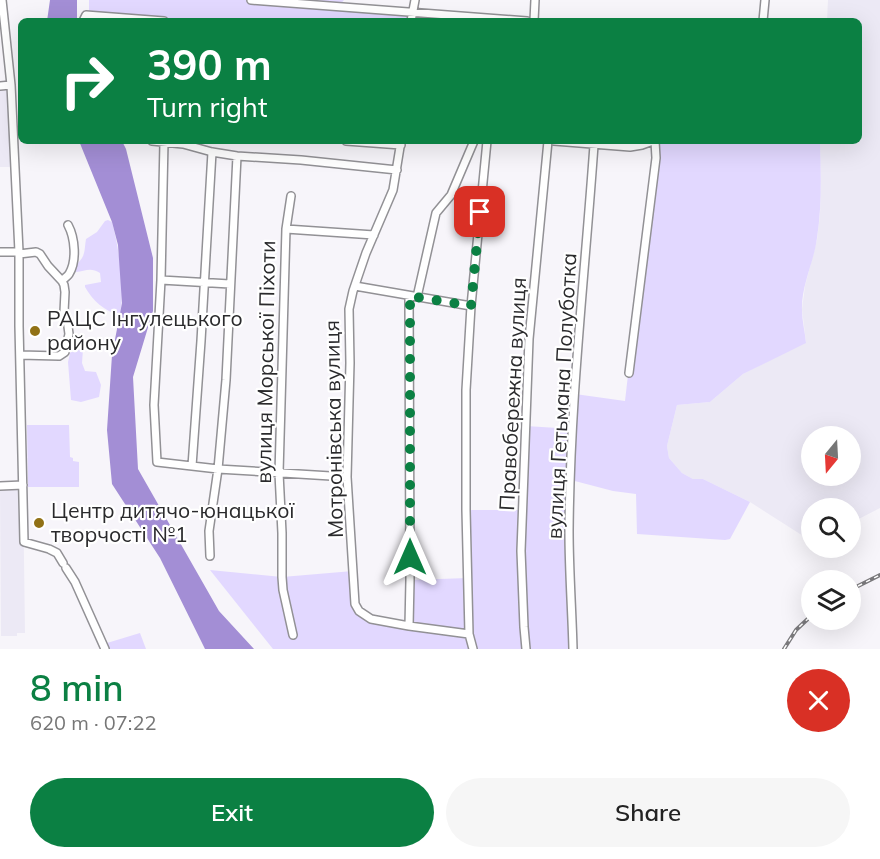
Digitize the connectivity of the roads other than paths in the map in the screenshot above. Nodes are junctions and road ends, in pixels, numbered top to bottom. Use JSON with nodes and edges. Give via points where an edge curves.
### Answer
{"nodes":[{"id":1,"x":2,"y":0,"type":"edge"},
{"id":2,"x":251,"y":0,"type":"edge"},
{"id":3,"x":415,"y":0,"type":"edge"},
{"id":4,"x":535,"y":0,"type":"edge"},
{"id":5,"x":765,"y":0,"type":"edge"},
{"id":6,"x":412,"y":12,"type":"junction"},
{"id":7,"x":84,"y":18,"type":"edge"},
{"id":8,"x":125,"y":18,"type":"edge"},
{"id":9,"x":411,"y":18,"type":"edge"},
{"id":10,"x":476,"y":18,"type":"edge"},
{"id":11,"x":534,"y":18,"type":"edge"},
{"id":12,"x":763,"y":18,"type":"edge"},
{"id":13,"x":11,"y":85,"type":"junction"},
{"id":14,"x":0,"y":86,"type":"edge"},
{"id":15,"x":164,"y":144,"type":"edge"},
{"id":16,"x":183,"y":144,"type":"edge"},
{"id":17,"x":401,"y":144,"type":"edge"},
{"id":18,"x":473,"y":144,"type":"edge"},
{"id":19,"x":487,"y":144,"type":"edge"},
{"id":20,"x":548,"y":144,"type":"edge"},
{"id":21,"x":584,"y":144,"type":"edge"},
{"id":22,"x":645,"y":144,"type":"edge"},
{"id":23,"x":654,"y":144,"type":"edge"},
{"id":24,"x":594,"y":145,"type":"junction"},
{"id":25,"x":212,"y":152,"type":"junction"},
{"id":26,"x":237,"y":156,"type":"junction"},
{"id":27,"x":397,"y":170,"type":"junction"},
{"id":28,"x":291,"y":196,"type":"dead end"},
{"id":29,"x":68,"y":225,"type":"dead end"},
{"id":30,"x":285,"y":229,"type":"junction"},
{"id":31,"x":374,"y":235,"type":"junction"},
{"id":32,"x":0,"y":252,"type":"edge"},
{"id":33,"x":19,"y":253,"type":"junction"},
{"id":34,"x":161,"y":280,"type":"junction"},
{"id":35,"x":62,"y":281,"type":"junction"},
{"id":36,"x":204,"y":283,"type":"junction"},
{"id":37,"x":230,"y":284,"type":"junction"},
{"id":38,"x":355,"y":286,"type":"junction"},
{"id":39,"x":413,"y":296,"type":"junction"},
{"id":40,"x":471,"y":306,"type":"junction"},
{"id":41,"x":20,"y":355,"type":"junction"},
{"id":42,"x":629,"y":373,"type":"dead end"},
{"id":43,"x":192,"y":466,"type":"junction"},
{"id":44,"x":218,"y":469,"type":"junction"},
{"id":45,"x":279,"y":473,"type":"junction"},
{"id":46,"x":347,"y":477,"type":"junction"},
{"id":47,"x":23,"y":485,"type":"junction"},
{"id":48,"x":0,"y":486,"type":"edge"},
{"id":49,"x":210,"y":556,"type":"dead end"},
{"id":50,"x":409,"y":626,"type":"junction"},
{"id":51,"x":469,"y":634,"type":"junction"},
{"id":52,"x":293,"y":635,"type":"dead end"},
{"id":53,"x":105,"y":649,"type":"edge"},
{"id":54,"x":473,"y":649,"type":"edge"},
{"id":55,"x":526,"y":649,"type":"edge"},
{"id":56,"x":573,"y":649,"type":"edge"}],
"edges":[{"from":1,"to":13,"type":"street"},
{"from":2,"to":6,"type":"street"},
{"from":3,"to":6,"type":"street"},
{"from":4,"to":11,"type":"street"},
{"from":5,"to":12,"type":"street"},
{"from":6,"to":9,"type":"street"},
{"from":6,"to":10,"type":"street"},
{"from":7,"to":8,"type":"street"},
{"from":13,"to":14,"type":"street"},
{"from":13,"to":33,"type":"street"},
{"from":15,"to":34,"type":"street"},
{"from":16,"to":25,"type":"street"},
{"from":17,"to":27,"type":"street","name":"Мотронівська вулиця"},
{"from":18,"to":39,"type":"street","via":[[451,195],[436,213]]},
{"from":19,"to":40,"type":"street"},
{"from":20,"to":55,"type":"street","name":"Правобережна вулиця","via":[[529,339],[521,551]]},
{"from":21,"to":24,"type":"street"},
{"from":22,"to":24,"type":"street"},
{"from":23,"to":42,"type":"street","via":[[656,158]]},
{"from":24,"to":56,"type":"street","name":"вулиця Гетьмана Полуботка","via":[[572,453],[569,532]]},
{"from":25,"to":26,"type":"street"},
{"from":25,"to":36,"type":"street"},
{"from":26,"to":27,"type":"street"},
{"from":26,"to":37,"type":"street"},
{"from":27,"to":31,"type":"street","name":"Мотронівська вулиця"},
{"from":28,"to":30,"type":"street","name":"вулиця Морської Піхоти"},
{"from":29,"to":35,"type":"street","via":[[74,241],[73,259]]},
{"from":30,"to":31,"type":"street"},
{"from":30,"to":45,"type":"street","name":"вулиця Морської Піхоти"},
{"from":31,"to":38,"type":"street","name":"Мотронівська вулиця"},
{"from":32,"to":33,"type":"street"},
{"from":33,"to":35,"type":"street","via":[[40,254]]},
{"from":33,"to":41,"type":"street"},
{"from":34,"to":36,"type":"street"},
{"from":34,"to":43,"type":"street","via":[[154,405],[157,462]]},
{"from":35,"to":41,"type":"street","via":[[69,334],[65,352],[59,356]]},
{"from":36,"to":37,"type":"street"},
{"from":36,"to":43,"type":"street"},
{"from":37,"to":44,"type":"street"},
{"from":38,"to":39,"type":"street"},
{"from":38,"to":46,"type":"street","name":"Мотронівська вулиця","via":[[349,316]]},
{"from":39,"to":40,"type":"street"},
{"from":39,"to":50,"type":"street"},
{"from":40,"to":51,"type":"street","via":[[466,390]]},
{"from":41,"to":47,"type":"street"},
{"from":43,"to":44,"type":"street"},
{"from":44,"to":45,"type":"street"},
{"from":44,"to":49,"type":"street","via":[[209,531]]},
{"from":45,"to":46,"type":"street"},
{"from":45,"to":52,"type":"street","name":"вулиця Морської Піхоти","via":[[283,590]]},
{"from":46,"to":50,"type":"street","name":"Мотронівська вулиця","via":[[355,603],[370,619]]},
{"from":47,"to":48,"type":"street"},
{"from":47,"to":53,"type":"street","via":[[24,542],[57,553],[75,582]]},
{"from":50,"to":51,"type":"street","name":"Мотронівська вулиця"},
{"from":51,"to":54,"type":"street"}]}
